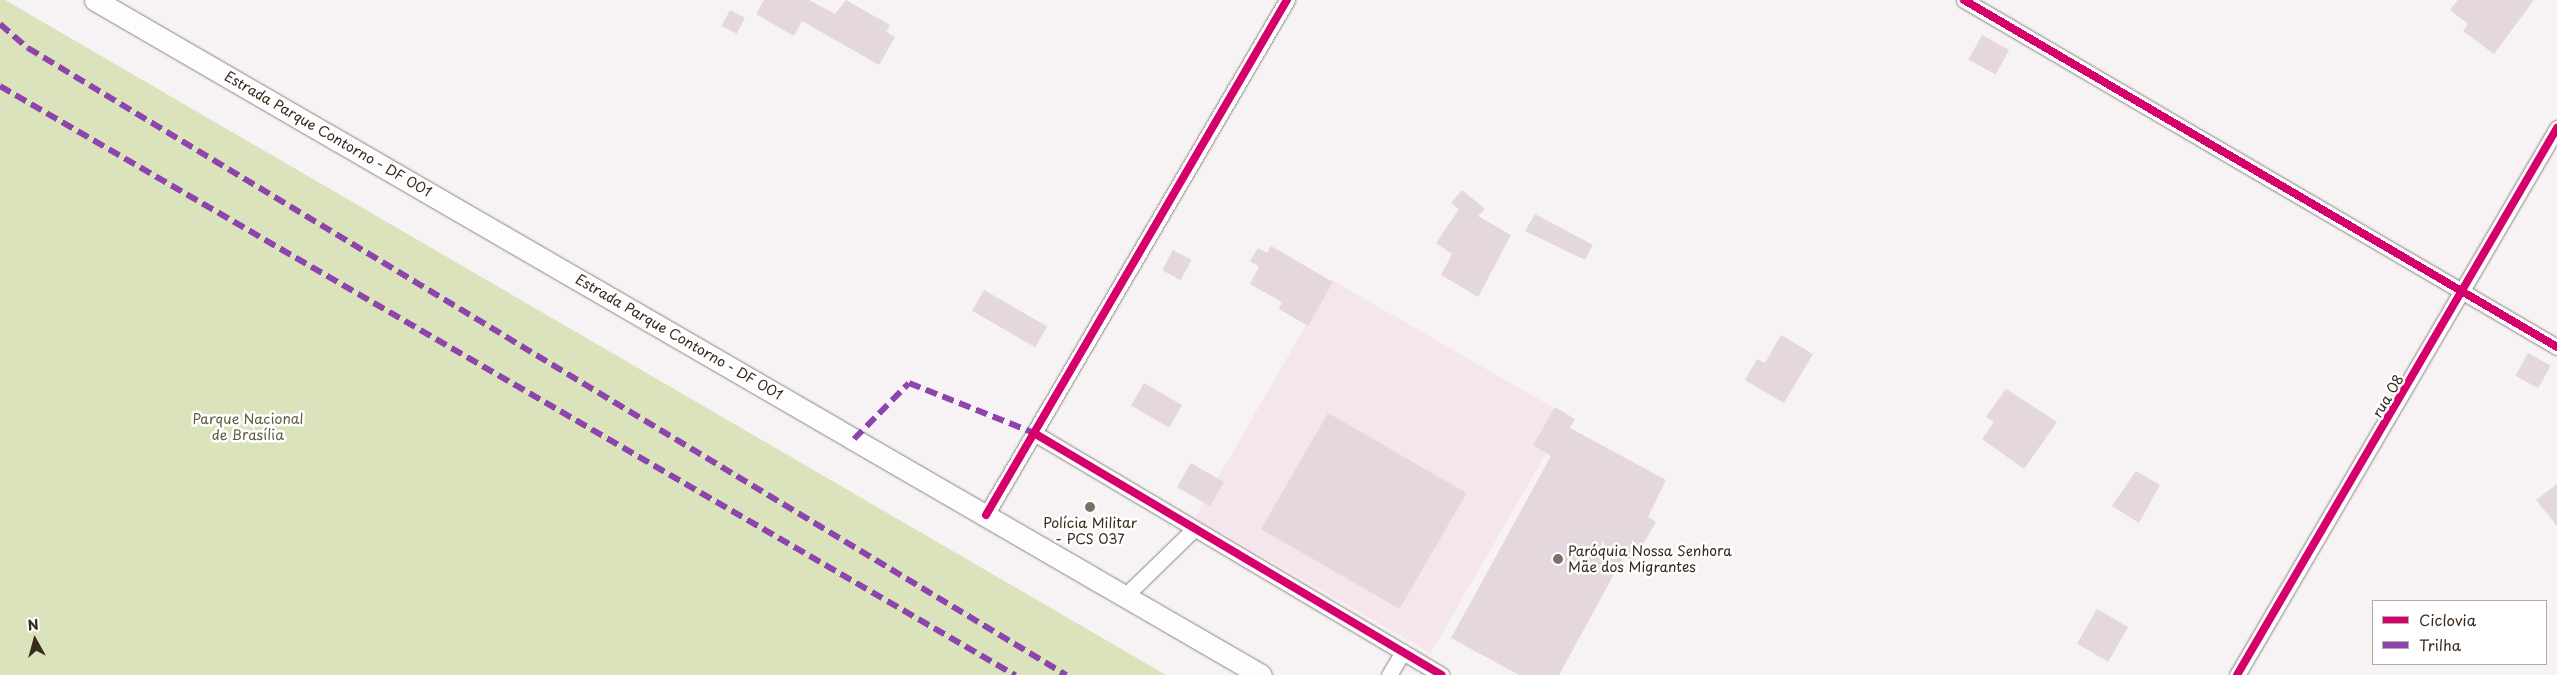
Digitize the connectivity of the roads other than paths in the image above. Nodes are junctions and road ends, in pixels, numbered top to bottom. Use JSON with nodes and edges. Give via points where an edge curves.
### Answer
{"nodes":[{"id":1,"x":96,"y":0,"type":"edge"},
{"id":2,"x":1287,"y":0,"type":"edge"},
{"id":3,"x":1964,"y":0,"type":"edge"},
{"id":4,"x":2557,"y":128,"type":"edge"},
{"id":5,"x":2464,"y":294,"type":"junction"},
{"id":6,"x":2557,"y":347,"type":"edge"},
{"id":7,"x":1034,"y":434,"type":"junction"},
{"id":8,"x":986,"y":516,"type":"junction"},
{"id":9,"x":1194,"y":529,"type":"junction"},
{"id":10,"x":1125,"y":596,"type":"junction"},
{"id":11,"x":1403,"y":652,"type":"junction"},
{"id":12,"x":1261,"y":675,"type":"edge"},
{"id":13,"x":1388,"y":675,"type":"edge"},
{"id":14,"x":1441,"y":675,"type":"edge"},
{"id":15,"x":2237,"y":675,"type":"edge"}],
"edges":[{"from":1,"to":8,"type":"main road","name":"Estrada Parque Contorno - DF 001"},
{"from":2,"to":7,"type":"street"},
{"from":3,"to":5,"type":"street"},
{"from":4,"to":5,"type":"street","name":"rua 08"},
{"from":5,"to":6,"type":"street"},
{"from":5,"to":15,"type":"street","name":"rua 08"},
{"from":7,"to":8,"type":"street"},
{"from":7,"to":9,"type":"street"},
{"from":8,"to":10,"type":"main road","name":"Estrada Parque Contorno - DF 001"},
{"from":9,"to":10,"type":"street"},
{"from":9,"to":11,"type":"street"},
{"from":10,"to":12,"type":"main road","name":"Estrada Parque Contorno - DF 001"},
{"from":11,"to":13,"type":"street"},
{"from":11,"to":14,"type":"street"}]}
